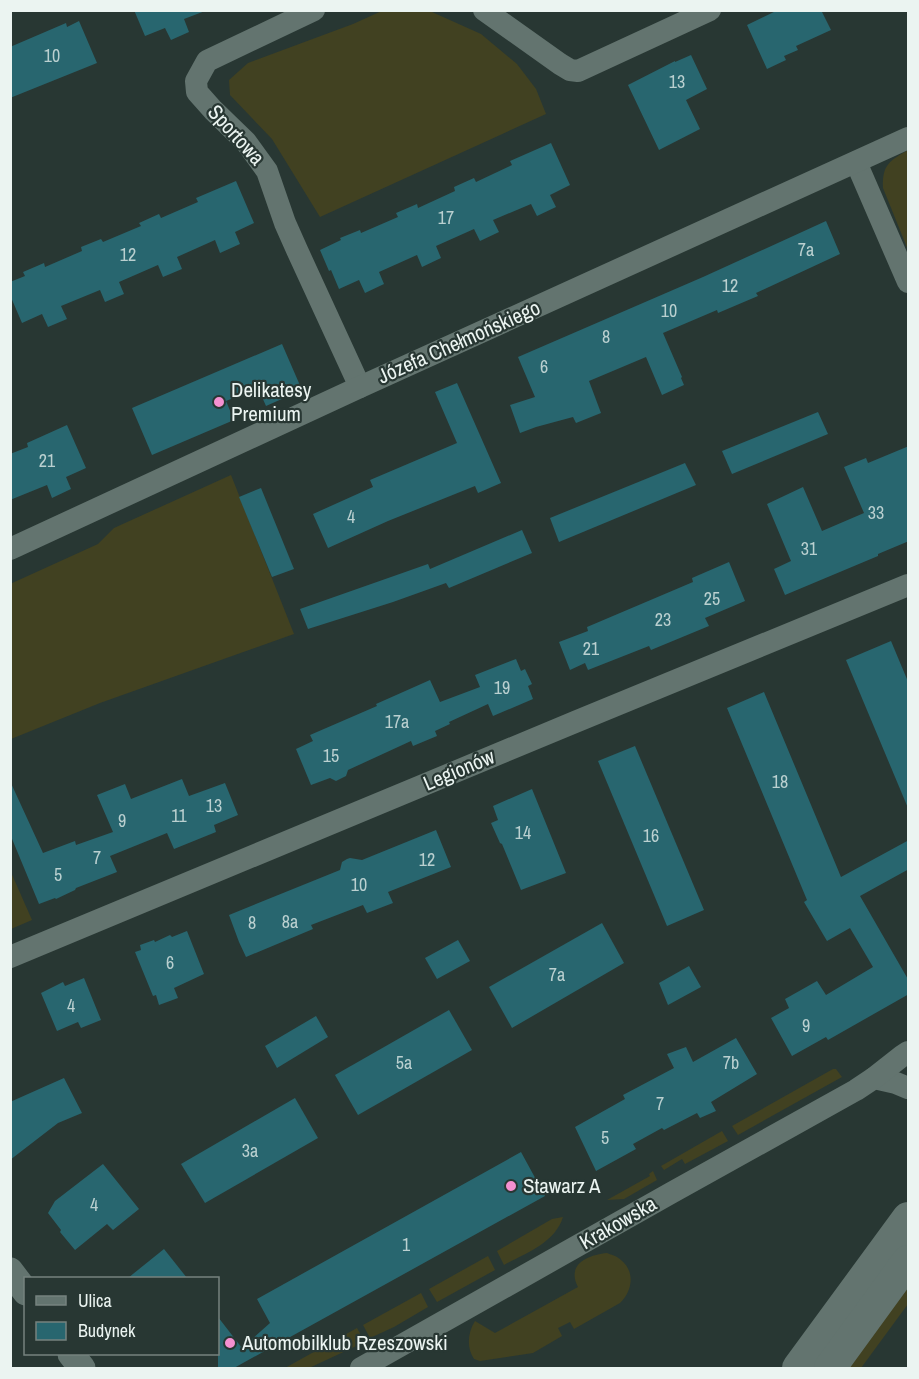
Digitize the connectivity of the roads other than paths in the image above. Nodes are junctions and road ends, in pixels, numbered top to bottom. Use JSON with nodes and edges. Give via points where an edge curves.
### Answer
{"nodes":[{"id":1,"x":314,"y":10,"type":"edge"},
{"id":2,"x":484,"y":10,"type":"edge"},
{"id":3,"x":710,"y":10,"type":"edge"},
{"id":4,"x":909,"y":138,"type":"edge"},
{"id":5,"x":856,"y":162,"type":"junction"},
{"id":6,"x":909,"y":282,"type":"edge"},
{"id":7,"x":360,"y":387,"type":"junction"},
{"id":8,"x":10,"y":549,"type":"edge"},
{"id":9,"x":909,"y":585,"type":"edge"},
{"id":10,"x":10,"y":957,"type":"edge"},
{"id":11,"x":909,"y":1052,"type":"edge"},
{"id":12,"x":874,"y":1078,"type":"junction"},
{"id":13,"x":909,"y":1089,"type":"edge"},
{"id":14,"x":909,"y":1218,"type":"edge"},
{"id":15,"x":909,"y":1261,"type":"edge"},
{"id":16,"x":10,"y":1271,"type":"edge"},
{"id":17,"x":24,"y":1289,"type":"edge"},
{"id":18,"x":72,"y":1355,"type":"edge"},
{"id":19,"x":82,"y":1368,"type":"edge"},
{"id":20,"x":361,"y":1368,"type":"edge"},
{"id":21,"x":798,"y":1368,"type":"edge"},
{"id":22,"x":830,"y":1368,"type":"edge"}],
"edges":[{"from":1,"to":7,"type":"street","name":"Sportowa","via":[[207,61],[196,81],[196,92],[246,142],[267,171],[285,223]]},
{"from":2,"to":3,"type":"street","via":[[560,64],[578,71]]},
{"from":4,"to":5,"type":"street","name":"Józefa Chełmońskiego"},
{"from":5,"to":6,"type":"street"},
{"from":5,"to":7,"type":"street","name":"Józefa Chełmońskiego"},
{"from":7,"to":8,"type":"street","name":"Józefa Chełmońskiego"},
{"from":9,"to":10,"type":"street","name":"Legionów"},
{"from":11,"to":12,"type":"street","name":"Krakowska"},
{"from":12,"to":13,"type":"street"},
{"from":12,"to":20,"type":"street","name":"Krakowska"},
{"from":14,"to":21,"type":"main road"},
{"from":15,"to":22,"type":"main road"},
{"from":16,"to":17,"type":"street"},
{"from":18,"to":19,"type":"street"}]}
